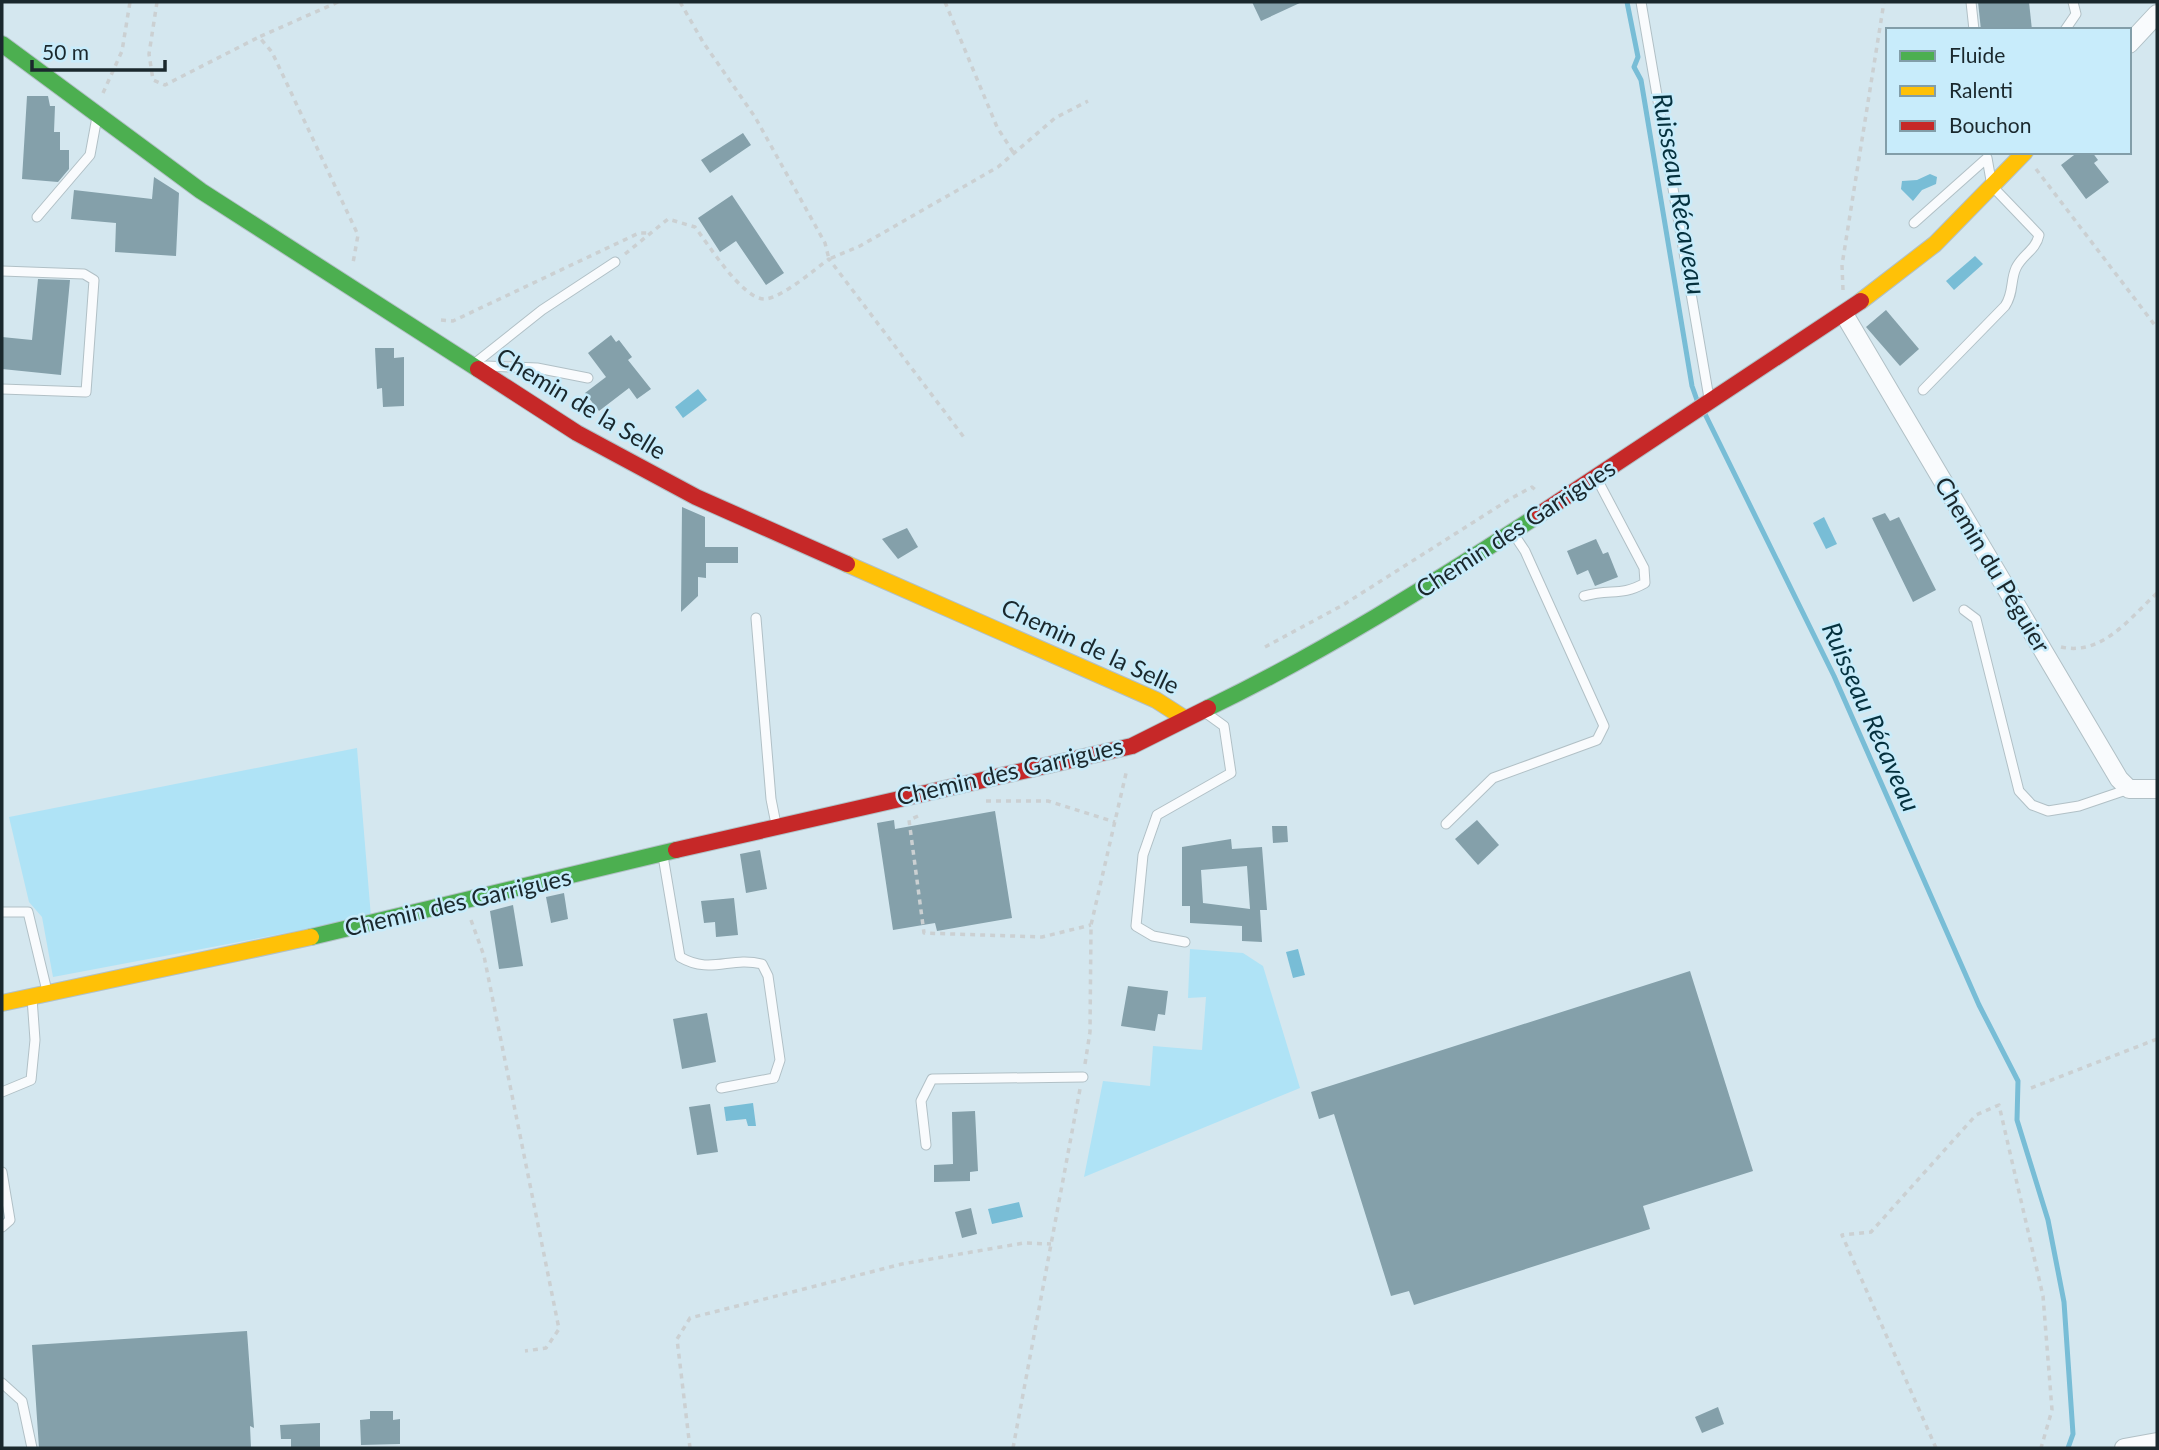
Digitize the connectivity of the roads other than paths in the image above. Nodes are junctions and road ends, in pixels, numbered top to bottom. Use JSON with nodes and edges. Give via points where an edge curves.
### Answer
{"nodes":[{"id":1,"x":1641,"y":2,"type":"edge"},
{"id":2,"x":1971,"y":2,"type":"edge"},
{"id":3,"x":2073,"y":2,"type":"edge"},
{"id":4,"x":2157,"y":14,"type":"edge"},
{"id":5,"x":1974,"y":28,"type":"edge"},
{"id":6,"x":2066,"y":28,"type":"edge"},
{"id":7,"x":2131,"y":42,"type":"edge"},
{"id":8,"x":2,"y":44,"type":"edge"},
{"id":9,"x":94,"y":112,"type":"junction"},
{"id":10,"x":2024,"y":154,"type":"edge"},
{"id":11,"x":1987,"y":155,"type":"edge"},
{"id":12,"x":1992,"y":186,"type":"junction"},
{"id":13,"x":37,"y":217,"type":"dead end"},
{"id":14,"x":1914,"y":223,"type":"dead end"},
{"id":15,"x":615,"y":262,"type":"road end"},
{"id":16,"x":2,"y":271,"type":"edge"},
{"id":17,"x":1848,"y":312,"type":"junction"},
{"id":18,"x":473,"y":365,"type":"junction"},
{"id":19,"x":588,"y":378,"type":"dead end"},
{"id":20,"x":2,"y":389,"type":"edge"},
{"id":21,"x":1923,"y":390,"type":"dead end"},
{"id":22,"x":1709,"y":403,"type":"junction"},
{"id":23,"x":1597,"y":477,"type":"junction"},
{"id":24,"x":1512,"y":532,"type":"junction"},
{"id":25,"x":1584,"y":596,"type":"dead end"},
{"id":26,"x":1964,"y":610,"type":"dead end"},
{"id":27,"x":756,"y":618,"type":"dead end"},
{"id":28,"x":1202,"y":709,"type":"junction"},
{"id":29,"x":1184,"y":718,"type":"junction"},
{"id":30,"x":2129,"y":789,"type":"junction"},
{"id":31,"x":2157,"y":789,"type":"edge"},
{"id":32,"x":1446,"y":824,"type":"dead end"},
{"id":33,"x":776,"y":825,"type":"junction"},
{"id":34,"x":663,"y":855,"type":"junction"},
{"id":35,"x":2,"y":912,"type":"edge"},
{"id":36,"x":1185,"y":942,"type":"dead end"},
{"id":37,"x":39,"y":995,"type":"junction"},
{"id":38,"x":2,"y":1003,"type":"edge"},
{"id":39,"x":1083,"y":1077,"type":"road end"},
{"id":40,"x":721,"y":1088,"type":"dead end"},
{"id":41,"x":2,"y":1092,"type":"edge"},
{"id":42,"x":926,"y":1145,"type":"dead end"},
{"id":43,"x":2,"y":1172,"type":"edge"},
{"id":44,"x":2,"y":1227,"type":"edge"},
{"id":45,"x":2,"y":1383,"type":"edge"},
{"id":46,"x":2157,"y":1441,"type":"edge"},
{"id":47,"x":32,"y":1448,"type":"edge"},
{"id":48,"x":2124,"y":1448,"type":"edge"}],
"edges":[{"from":1,"to":22,"type":"lane"},
{"from":2,"to":5,"type":"lane"},
{"from":3,"to":6,"type":"lane","via":[[2076,13]]},
{"from":4,"to":7,"type":"street"},
{"from":8,"to":9,"type":"street","name":"Chemin de la Selle"},
{"from":9,"to":13,"type":"lane","via":[[90,155]]},
{"from":9,"to":18,"type":"street","name":"Chemin de la Selle","via":[[201,191]]},
{"from":10,"to":12,"type":"street","name":"Chemin des Garrigues"},
{"from":11,"to":12,"type":"lane"},
{"from":11,"to":14,"type":"lane"},
{"from":12,"to":17,"type":"street","name":"Chemin des Garrigues","via":[[1935,243]]},
{"from":12,"to":21,"type":"lane","via":[[2039,235],[2037,245],[2016,267],[2013,295],[2005,306]]},
{"from":15,"to":18,"type":"lane","via":[[541,310]]},
{"from":16,"to":20,"type":"lane","via":[[84,274],[94,280],[86,392]]},
{"from":17,"to":22,"type":"street","name":"Chemin des Garrigues"},
{"from":17,"to":30,"type":"street","name":"Chemin du Péguier","via":[[2119,779]]},
{"from":18,"to":19,"type":"lane","via":[[537,368]]},
{"from":18,"to":29,"type":"street","name":"Chemin de la Selle","via":[[577,433],[696,496],[1156,699]]},
{"from":22,"to":23,"type":"street","name":"Chemin des Garrigues"},
{"from":23,"to":24,"type":"street","name":"Chemin des Garrigues"},
{"from":23,"to":25,"type":"lane","via":[[1643,568],[1646,583],[1627,593],[1599,591]]},
{"from":24,"to":28,"type":"street","name":"Chemin des Garrigues","via":[[1411,598],[1262,682]]},
{"from":24,"to":32,"type":"lane","via":[[1525,551],[1604,726],[1597,740],[1493,778]]},
{"from":26,"to":30,"type":"lane","via":[[1976,619],[2011,766],[2025,798],[2048,811]]},
{"from":27,"to":33,"type":"lane"},
{"from":28,"to":29,"type":"street","name":"Chemin des Garrigues"},
{"from":28,"to":36,"type":"lane","via":[[1224,726],[1231,773],[1157,815],[1143,855],[1136,926],[1153,936]]},
{"from":29,"to":33,"type":"street","name":"Chemin des Garrigues","via":[[1132,746]]},
{"from":30,"to":31,"type":"street"},
{"from":33,"to":34,"type":"street","name":"Chemin des Garrigues"},
{"from":34,"to":37,"type":"street","name":"Chemin des Garrigues"},
{"from":34,"to":40,"type":"lane","via":[[680,957],[696,967],[762,964],[768,976],[780,1060],[774,1078]]},
{"from":35,"to":37,"type":"lane","via":[[28,912]]},
{"from":37,"to":38,"type":"street","name":"Chemin des Garrigues"},
{"from":37,"to":41,"type":"lane","via":[[31,1080]]},
{"from":39,"to":42,"type":"lane","via":[[932,1079],[921,1101]]},
{"from":43,"to":44,"type":"lane","via":[[9,1220]]},
{"from":45,"to":47,"type":"lane","via":[[23,1401]]},
{"from":46,"to":48,"type":"street"}]}
